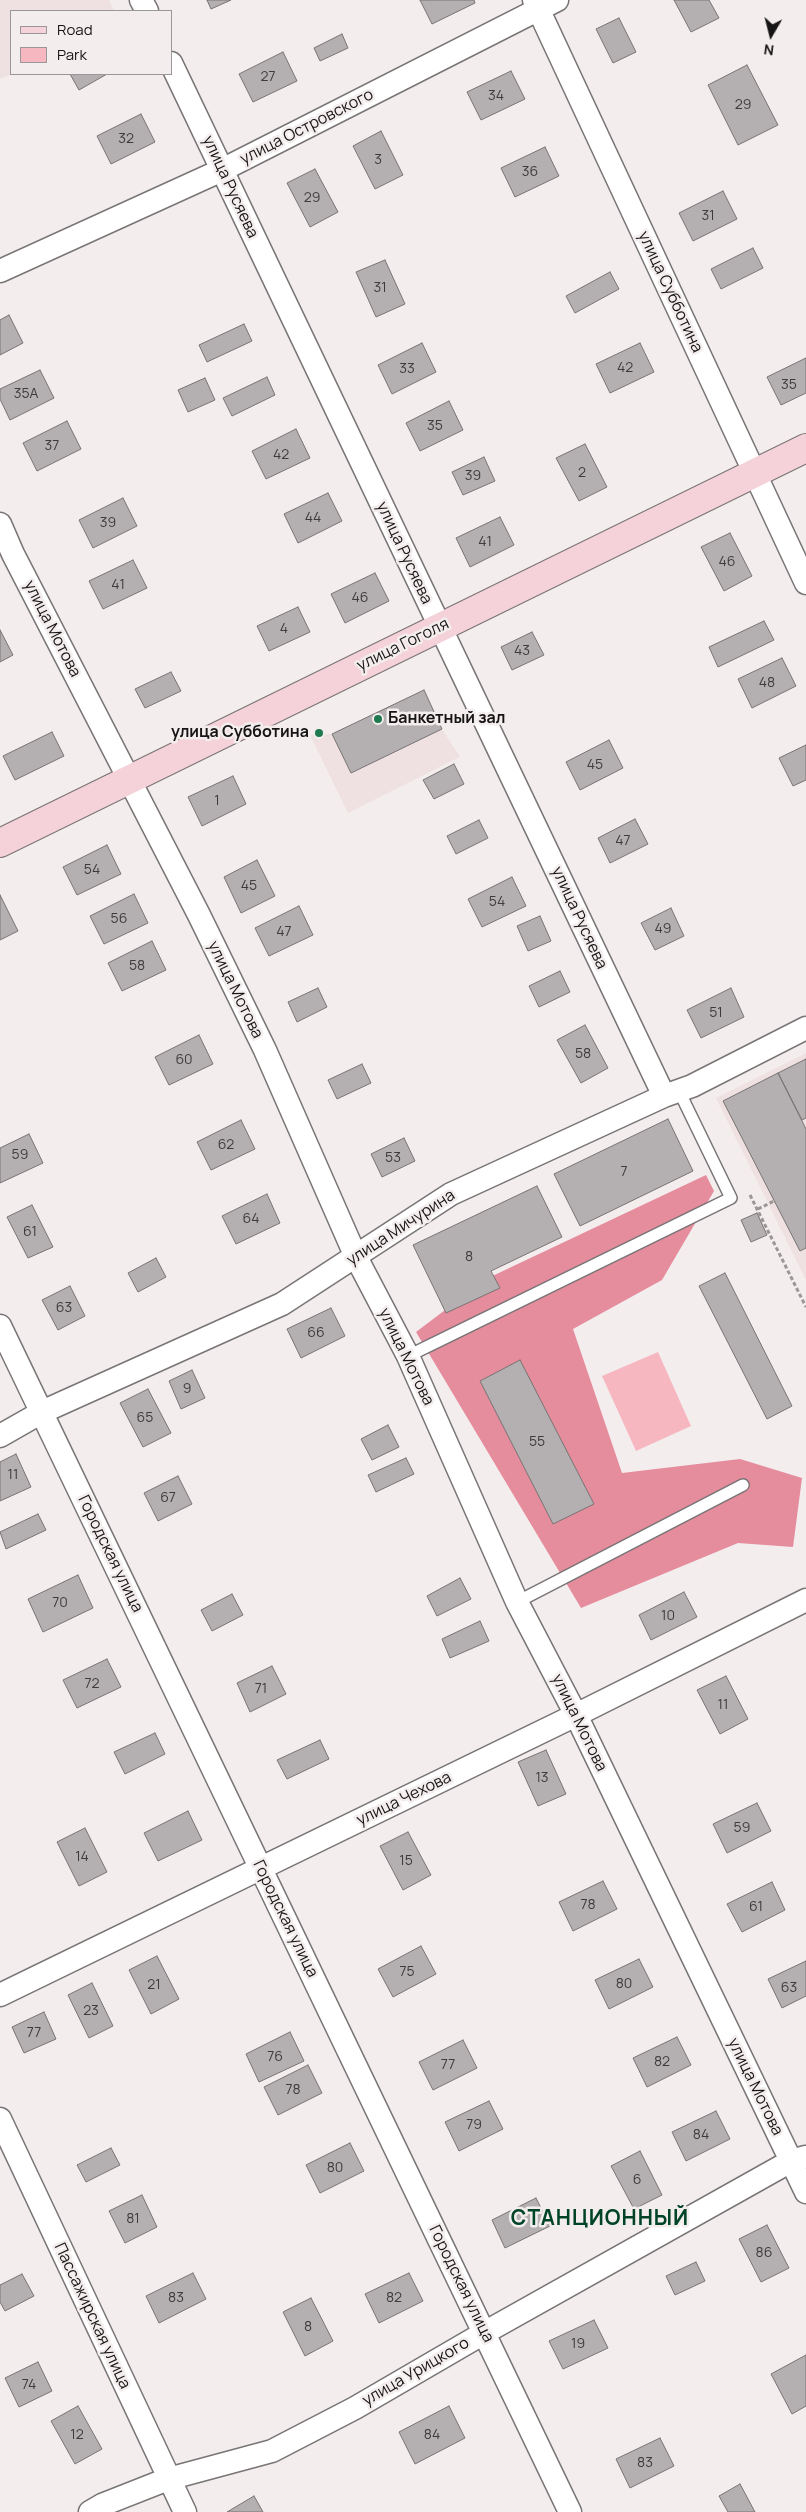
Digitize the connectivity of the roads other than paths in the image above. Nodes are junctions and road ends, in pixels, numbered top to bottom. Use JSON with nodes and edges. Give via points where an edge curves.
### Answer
{"nodes":[{"id":1,"x":543,"y":3,"type":"edge"},
{"id":2,"x":172,"y":65,"type":"edge"},
{"id":3,"x":222,"y":170,"type":"junction"},
{"id":4,"x":0,"y":271,"type":"edge"},
{"id":5,"x":806,"y":448,"type":"edge"},
{"id":6,"x":754,"y":474,"type":"junction"},
{"id":7,"x":0,"y":524,"type":"edge"},
{"id":8,"x":806,"y":584,"type":"edge"},
{"id":9,"x":439,"y":627,"type":"junction"},
{"id":10,"x":130,"y":780,"type":"junction"},
{"id":11,"x":0,"y":843,"type":"edge"},
{"id":12,"x":806,"y":1028,"type":"edge"},
{"id":13,"x":672,"y":1094,"type":"junction"},
{"id":14,"x":356,"y":1257,"type":"junction"},
{"id":15,"x":0,"y":1326,"type":"edge"},
{"id":16,"x":408,"y":1356,"type":"junction"},
{"id":17,"x":42,"y":1412,"type":"junction"},
{"id":18,"x":0,"y":1436,"type":"edge"},
{"id":19,"x":743,"y":1485,"type":"dead end"},
{"id":20,"x":806,"y":1600,"type":"edge"},
{"id":21,"x":517,"y":1602,"type":"junction"},
{"id":22,"x":576,"y":1715,"type":"junction"},
{"id":23,"x":261,"y":1868,"type":"junction"},
{"id":24,"x":0,"y":1995,"type":"edge"},
{"id":25,"x":0,"y":2119,"type":"edge"},
{"id":26,"x":798,"y":2159,"type":"edge"},
{"id":27,"x":806,"y":2192,"type":"edge"},
{"id":28,"x":484,"y":2333,"type":"junction"},
{"id":29,"x":168,"y":2479,"type":"junction"},
{"id":30,"x":90,"y":2512,"type":"edge"},
{"id":31,"x":185,"y":2512,"type":"edge"},
{"id":32,"x":570,"y":2512,"type":"edge"}],
"edges":[{"from":1,"to":3,"type":"street","name":"улица Островского"},
{"from":1,"to":6,"type":"street","name":"улица Субботина"},
{"from":2,"to":3,"type":"street","name":"улица Русяева"},
{"from":3,"to":4,"type":"street","name":"улица Островского"},
{"from":3,"to":9,"type":"street","name":"улица Русяева"},
{"from":5,"to":6,"type":"street","name":"улица Гоголя"},
{"from":6,"to":8,"type":"street","name":"улица Субботина"},
{"from":6,"to":9,"type":"street","name":"улица Гоголя"},
{"from":7,"to":10,"type":"street","name":"улица Мотова"},
{"from":9,"to":10,"type":"street","name":"улица Гоголя"},
{"from":9,"to":13,"type":"street","name":"улица Русяева"},
{"from":10,"to":11,"type":"street","name":"улица Гоголя"},
{"from":10,"to":14,"type":"street","name":"улица Мотова","via":[[265,1050]]},
{"from":12,"to":13,"type":"street","name":"улица Мичурина"},
{"from":13,"to":14,"type":"street","name":"улица Мичурина","via":[[450,1194]]},
{"from":13,"to":16,"type":"lane","via":[[731,1198]]},
{"from":14,"to":16,"type":"street","name":"улица Мотова"},
{"from":14,"to":17,"type":"street","name":"улица Мичурина","via":[[282,1304]]},
{"from":15,"to":17,"type":"street","name":"Городская улица"},
{"from":16,"to":21,"type":"street","name":"улица Мотова"},
{"from":17,"to":18,"type":"street","name":"улица Мичурина"},
{"from":17,"to":23,"type":"street","name":"Городская улица"},
{"from":19,"to":21,"type":"lane"},
{"from":20,"to":22,"type":"street","name":"улица Чехова"},
{"from":21,"to":22,"type":"street","name":"улица Мотова"},
{"from":22,"to":23,"type":"street","name":"улица Чехова"},
{"from":22,"to":26,"type":"street","name":"улица Мотова"},
{"from":23,"to":24,"type":"street","name":"улица Чехова"},
{"from":23,"to":28,"type":"street","name":"Городская улица"},
{"from":25,"to":29,"type":"street","name":"Пассажирская улица"},
{"from":26,"to":27,"type":"street","name":"улица Мотова"},
{"from":26,"to":28,"type":"street","name":"улица Урицкого"},
{"from":28,"to":29,"type":"street","name":"улица Урицкого","via":[[355,2408],[272,2451]]},
{"from":28,"to":32,"type":"street","name":"Городская улица"},
{"from":29,"to":30,"type":"street","name":"улица Урицкого"},
{"from":29,"to":31,"type":"street","name":"Пассажирская улица"}]}
